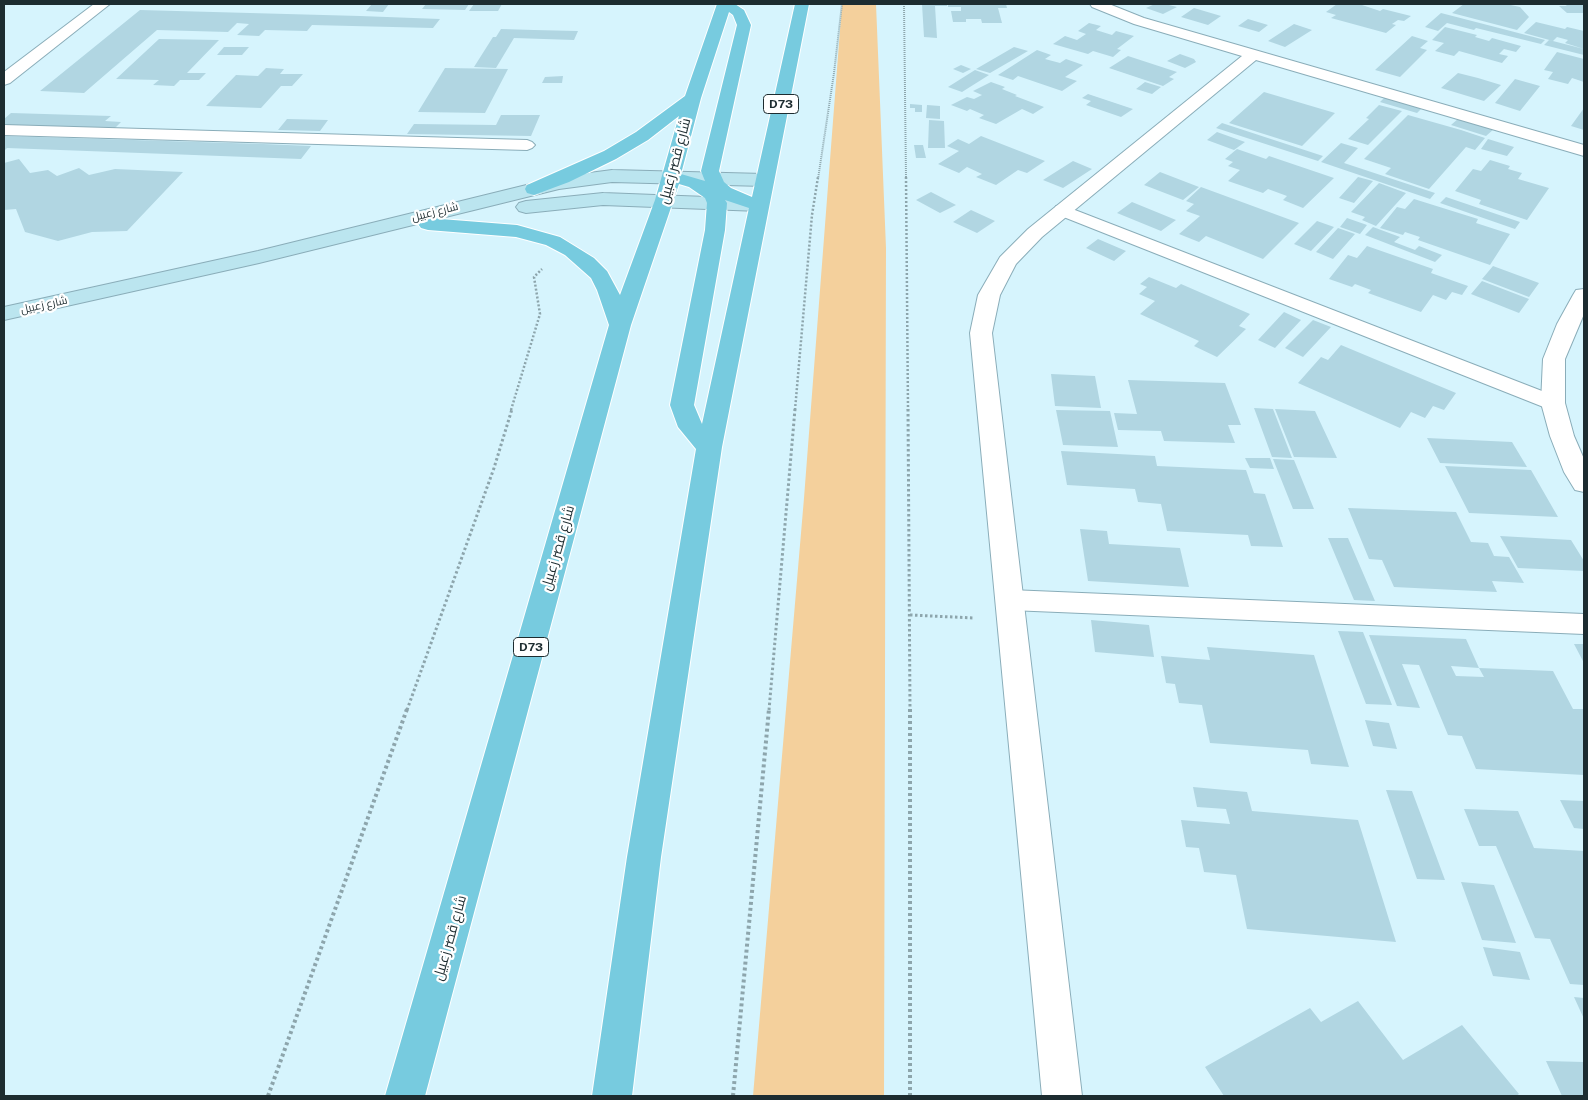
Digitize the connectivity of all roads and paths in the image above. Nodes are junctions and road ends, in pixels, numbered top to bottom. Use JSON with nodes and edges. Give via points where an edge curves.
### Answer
{"nodes":[{"id":1,"x":104,"y":4,"type":"edge"},
{"id":2,"x":725,"y":4,"type":"edge"},
{"id":3,"x":802,"y":4,"type":"edge"},
{"id":4,"x":842,"y":4,"type":"edge"},
{"id":5,"x":904,"y":4,"type":"edge"},
{"id":6,"x":1097,"y":4,"type":"edge"},
{"id":7,"x":1254,"y":54,"type":"junction"},
{"id":8,"x":4,"y":80,"type":"edge"},
{"id":9,"x":693,"y":98,"type":"junction"},
{"id":10,"x":4,"y":130,"type":"edge"},
{"id":11,"x":527,"y":145,"type":"dead end"},
{"id":12,"x":1584,"y":151,"type":"edge"},
{"id":13,"x":712,"y":178,"type":"junction"},
{"id":14,"x":534,"y":189,"type":"junction"},
{"id":15,"x":668,"y":189,"type":"junction"},
{"id":16,"x":762,"y":192,"type":"junction"},
{"id":17,"x":717,"y":203,"type":"junction"},
{"id":18,"x":1062,"y":210,"type":"junction"},
{"id":19,"x":428,"y":224,"type":"junction"},
{"id":20,"x":553,"y":241,"type":"junction"},
{"id":21,"x":260,"y":257,"type":"junction"},
{"id":22,"x":1584,"y":295,"type":"edge"},
{"id":23,"x":4,"y":314,"type":"edge"},
{"id":24,"x":620,"y":325,"type":"junction"},
{"id":25,"x":1554,"y":403,"type":"junction"},
{"id":26,"x":708,"y":447,"type":"junction"},
{"id":27,"x":1584,"y":483,"type":"edge"},
{"id":28,"x":1011,"y":610,"type":"junction"},
{"id":29,"x":910,"y":615,"type":"junction"},
{"id":30,"x":1584,"y":624,"type":"edge"},
{"id":31,"x":268,"y":1096,"type":"edge"},
{"id":32,"x":405,"y":1096,"type":"edge"},
{"id":33,"x":612,"y":1096,"type":"edge"},
{"id":34,"x":733,"y":1096,"type":"edge"},
{"id":35,"x":910,"y":1096,"type":"edge"},
{"id":36,"x":1062,"y":1096,"type":"edge"}],
"edges":[{"from":1,"to":8,"type":"street"},
{"from":2,"to":9,"type":"main road","name":"شارع قصر زعبيل","number":"D73"},
{"from":2,"to":13,"type":"main road","via":[[739,13],[744,26],[710,171]]},
{"from":3,"to":16,"type":"main road","number":"D73"},
{"from":4,"to":34,"type":"path","via":[[812,215]]},
{"from":5,"to":29,"type":"path"},
{"from":6,"to":7,"type":"street","via":[[1139,21]]},
{"from":7,"to":12,"type":"street"},
{"from":7,"to":18,"type":"street"},
{"from":9,"to":14,"type":"main road","via":[[642,136]]},
{"from":9,"to":15,"type":"main road","name":"شارع قصر زعبيل","number":"D73"},
{"from":10,"to":11,"type":"lane"},
{"from":13,"to":15,"type":"street"},
{"from":13,"to":16,"type":"street"},
{"from":13,"to":16,"type":"main road","via":[[734,198]]},
{"from":14,"to":15,"type":"street","name":"شارع زعبيل","via":[[612,176]]},
{"from":14,"to":21,"type":"street","name":"شارع زعبيل"},
{"from":15,"to":17,"type":"main road","via":[[696,183],[713,195]]},
{"from":15,"to":19,"type":"street","name":"شارع زعبيل","via":[[516,208]]},
{"from":15,"to":24,"type":"main road","name":"شارع قصر زعبيل","number":"D73"},
{"from":16,"to":17,"type":"street"},
{"from":16,"to":26,"type":"main road","number":"D73"},
{"from":17,"to":26,"type":"main road","via":[[682,405],[690,427]]},
{"from":18,"to":25,"type":"lane"},
{"from":18,"to":28,"type":"street","via":[[1007,261],[989,294],[981,333]]},
{"from":19,"to":20,"type":"main road","via":[[497,228]]},
{"from":19,"to":21,"type":"street","name":"شارع زعبيل","via":[[346,243]]},
{"from":20,"to":24,"type":"main road","via":[[572,250],[600,275]]},
{"from":20,"to":31,"type":"path","via":[[535,252],[550,259],[534,277],[540,314],[494,468]]},
{"from":21,"to":23,"type":"street","name":"شارع زعبيل"},
{"from":22,"to":25,"type":"street","via":[[1554,360]]},
{"from":24,"to":32,"type":"main road","name":"شارع قصر زعبيل","number":"D73"},
{"from":25,"to":27,"type":"street","via":[[1562,436]]},
{"from":26,"to":33,"type":"main road","number":"D73","via":[[644,857]]},
{"from":28,"to":29,"type":"path"},
{"from":28,"to":30,"type":"lane"},
{"from":28,"to":36,"type":"street"},
{"from":29,"to":35,"type":"path"}]}
